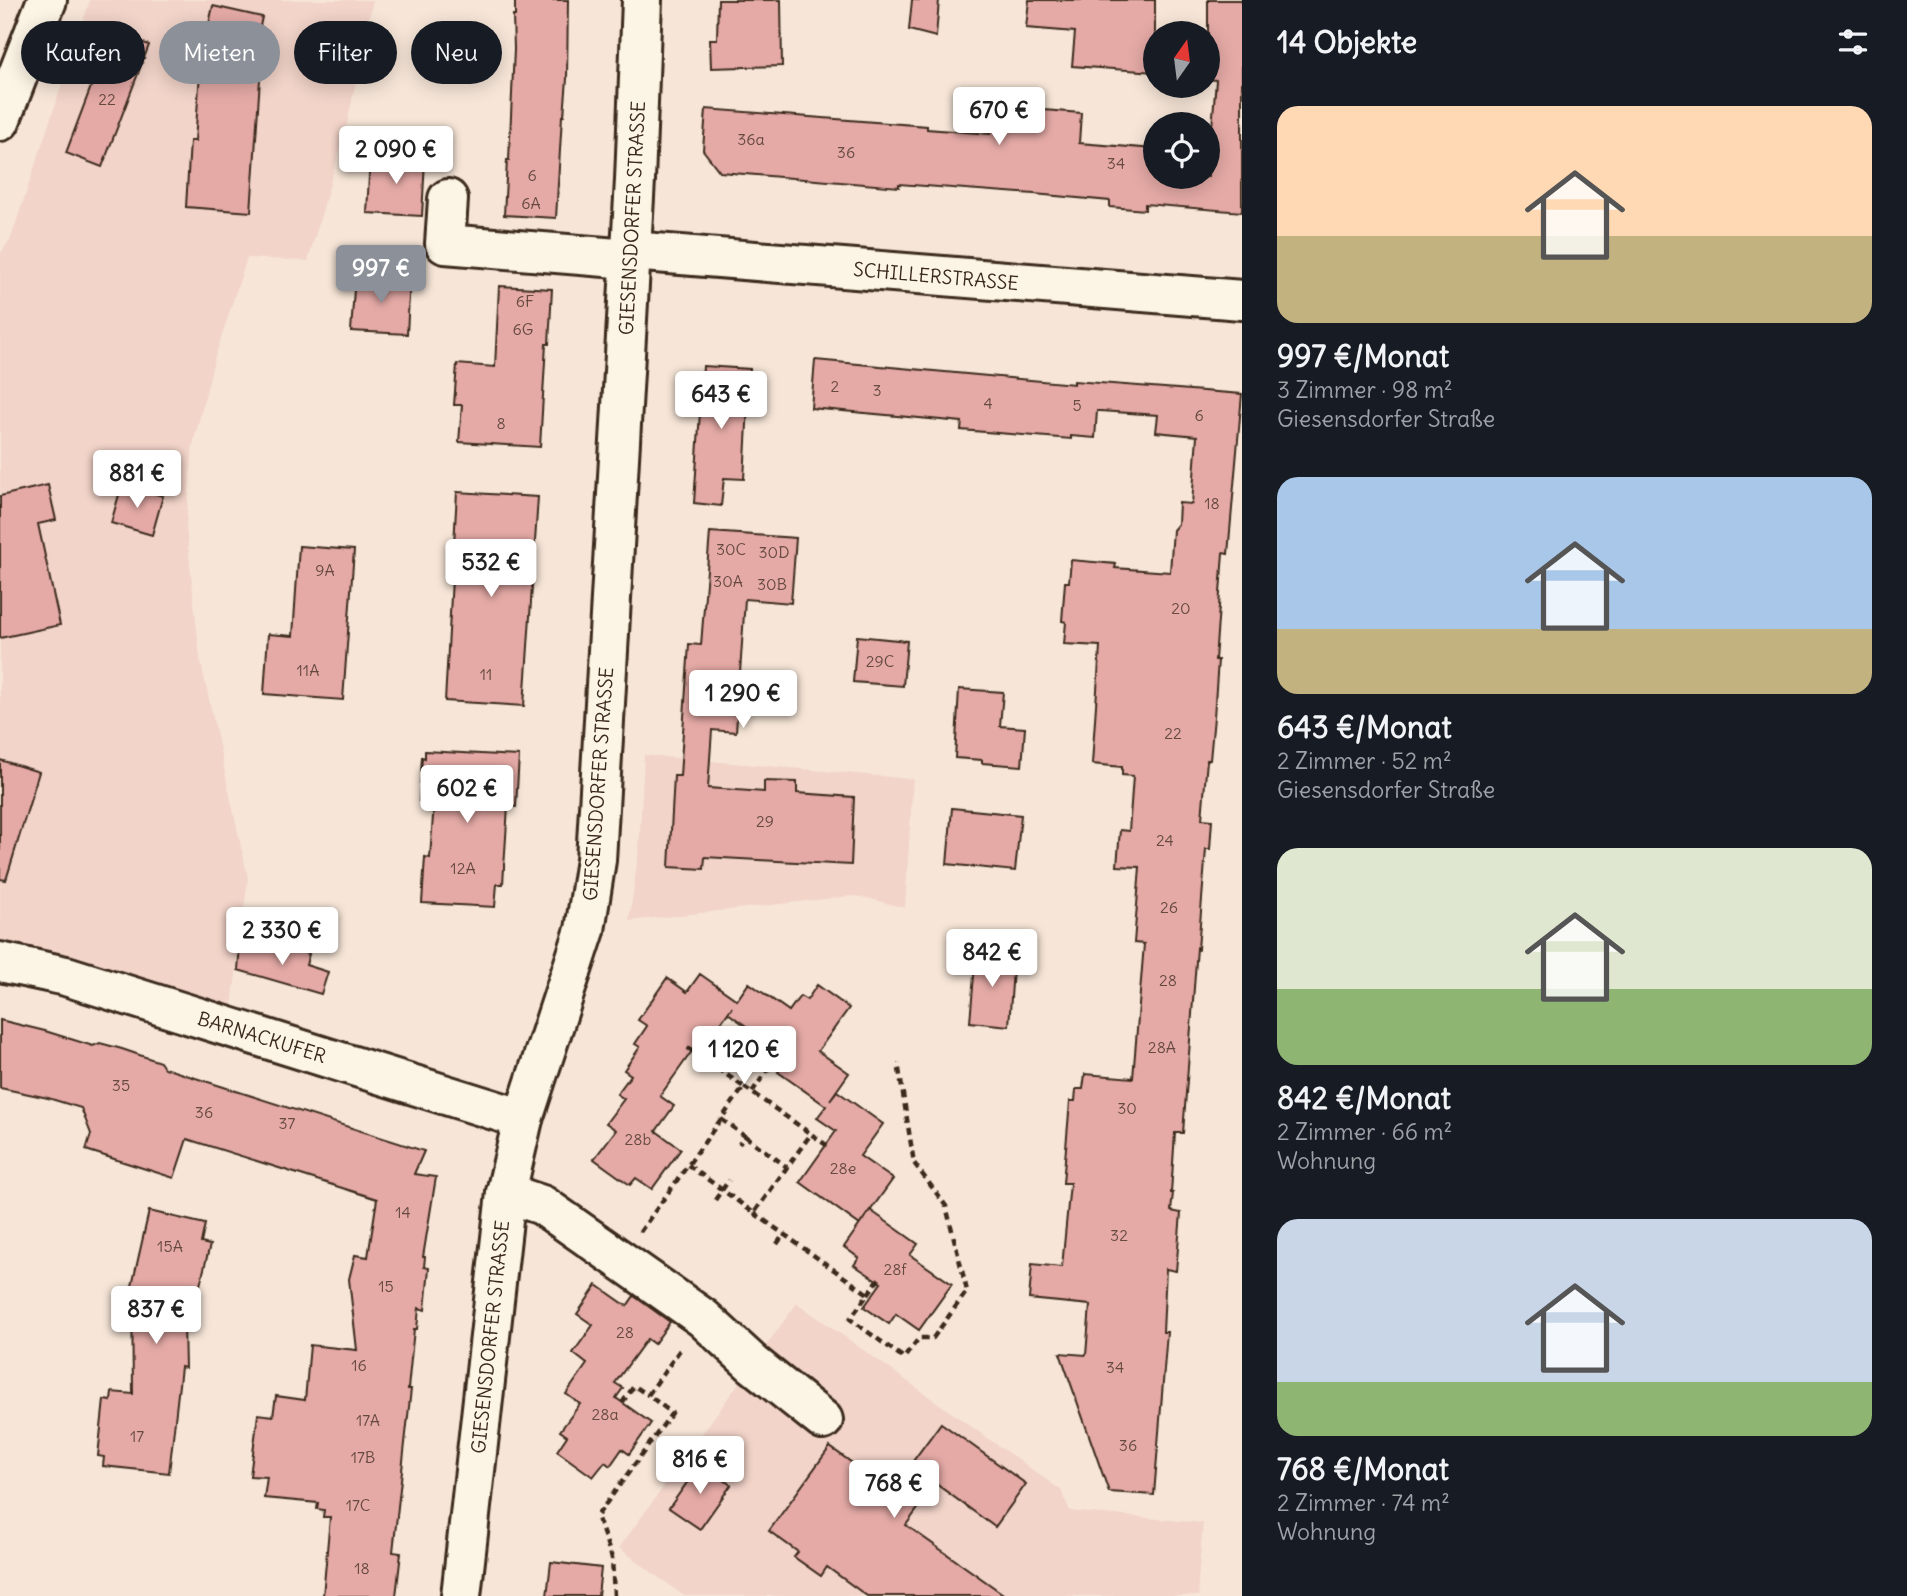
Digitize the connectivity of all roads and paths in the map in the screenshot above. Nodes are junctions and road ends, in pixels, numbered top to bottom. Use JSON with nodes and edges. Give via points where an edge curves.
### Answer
{"nodes":[{"id":1,"x":47,"y":0,"type":"edge"},
{"id":2,"x":642,"y":0,"type":"edge"},
{"id":3,"x":0,"y":121,"type":"edge"},
{"id":4,"x":449,"y":199,"type":"dead end"},
{"id":5,"x":631,"y":255,"type":"junction"},
{"id":6,"x":1242,"y":300,"type":"edge"},
{"id":7,"x":0,"y":962,"type":"edge"},
{"id":8,"x":687,"y":1046,"type":"dead end"},
{"id":9,"x":783,"y":1048,"type":"dead end"},
{"id":10,"x":898,"y":1063,"type":"dead end"},
{"id":11,"x":744,"y":1087,"type":"junction"},
{"id":12,"x":752,"y":1092,"type":"junction"},
{"id":13,"x":523,"y":1119,"type":"junction"},
{"id":14,"x":721,"y":1119,"type":"junction"},
{"id":15,"x":810,"y":1134,"type":"junction"},
{"id":16,"x":745,"y":1136,"type":"junction"},
{"id":17,"x":739,"y":1144,"type":"dead end"},
{"id":18,"x":829,"y":1147,"type":"dead end"},
{"id":19,"x":688,"y":1165,"type":"junction"},
{"id":20,"x":787,"y":1167,"type":"junction"},
{"id":21,"x":729,"y":1180,"type":"dead end"},
{"id":22,"x":722,"y":1190,"type":"junction"},
{"id":23,"x":506,"y":1193,"type":"junction"},
{"id":24,"x":715,"y":1200,"type":"dead end"},
{"id":25,"x":754,"y":1213,"type":"junction"},
{"id":26,"x":784,"y":1234,"type":"junction"},
{"id":27,"x":777,"y":1244,"type":"dead end"},
{"id":28,"x":620,"y":1259,"type":"junction"},
{"id":29,"x":881,"y":1276,"type":"dead end"},
{"id":30,"x":868,"y":1294,"type":"junction"},
{"id":31,"x":703,"y":1318,"type":"junction"},
{"id":32,"x":648,"y":1395,"type":"junction"},
{"id":33,"x":622,"y":1403,"type":"dead end"},
{"id":34,"x":823,"y":1420,"type":"dead end"},
{"id":35,"x":461,"y":1596,"type":"edge"},
{"id":36,"x":614,"y":1596,"type":"edge"}],
"edges":[{"from":1,"to":3,"type":"street"},
{"from":2,"to":5,"type":"street","name":"GIESENSDORFER STRASSE"},
{"from":4,"to":5,"type":"street","name":"SCHILLERSTRASSE","via":[[445,244]]},
{"from":5,"to":6,"type":"street","name":"SCHILLERSTRASSE"},
{"from":5,"to":13,"type":"street","name":"GIESENSDORFER STRASSE","via":[[596,860],[585,930]]},
{"from":7,"to":13,"type":"street","name":"BARNACKUFER","via":[[66,976]]},
{"from":8,"to":11,"type":"path"},
{"from":9,"to":12,"type":"path"},
{"from":10,"to":30,"type":"path","via":[[914,1163],[946,1206],[967,1291],[933,1338],[919,1338],[904,1358],[850,1319]]},
{"from":11,"to":12,"type":"path"},
{"from":11,"to":14,"type":"path"},
{"from":12,"to":15,"type":"path"},
{"from":13,"to":23,"type":"street","name":"GIESENSDORFER STRASSE"},
{"from":14,"to":16,"type":"path"},
{"from":14,"to":19,"type":"path"},
{"from":15,"to":18,"type":"path"},
{"from":15,"to":20,"type":"path"},
{"from":16,"to":17,"type":"path"},
{"from":16,"to":20,"type":"path"},
{"from":19,"to":22,"type":"path"},
{"from":19,"to":28,"type":"path"},
{"from":20,"to":25,"type":"path"},
{"from":21,"to":22,"type":"path"},
{"from":22,"to":24,"type":"path"},
{"from":22,"to":25,"type":"path"},
{"from":23,"to":28,"type":"street","via":[[542,1205]]},
{"from":23,"to":35,"type":"street","name":"GIESENSDORFER STRASSE"},
{"from":25,"to":26,"type":"path"},
{"from":26,"to":27,"type":"path"},
{"from":26,"to":30,"type":"path"},
{"from":28,"to":31,"type":"street"},
{"from":29,"to":30,"type":"path"},
{"from":31,"to":32,"type":"path"},
{"from":31,"to":34,"type":"street"},
{"from":32,"to":33,"type":"path","via":[[634,1386]]},
{"from":32,"to":36,"type":"path","via":[[672,1413],[597,1516],[612,1558]]}]}
